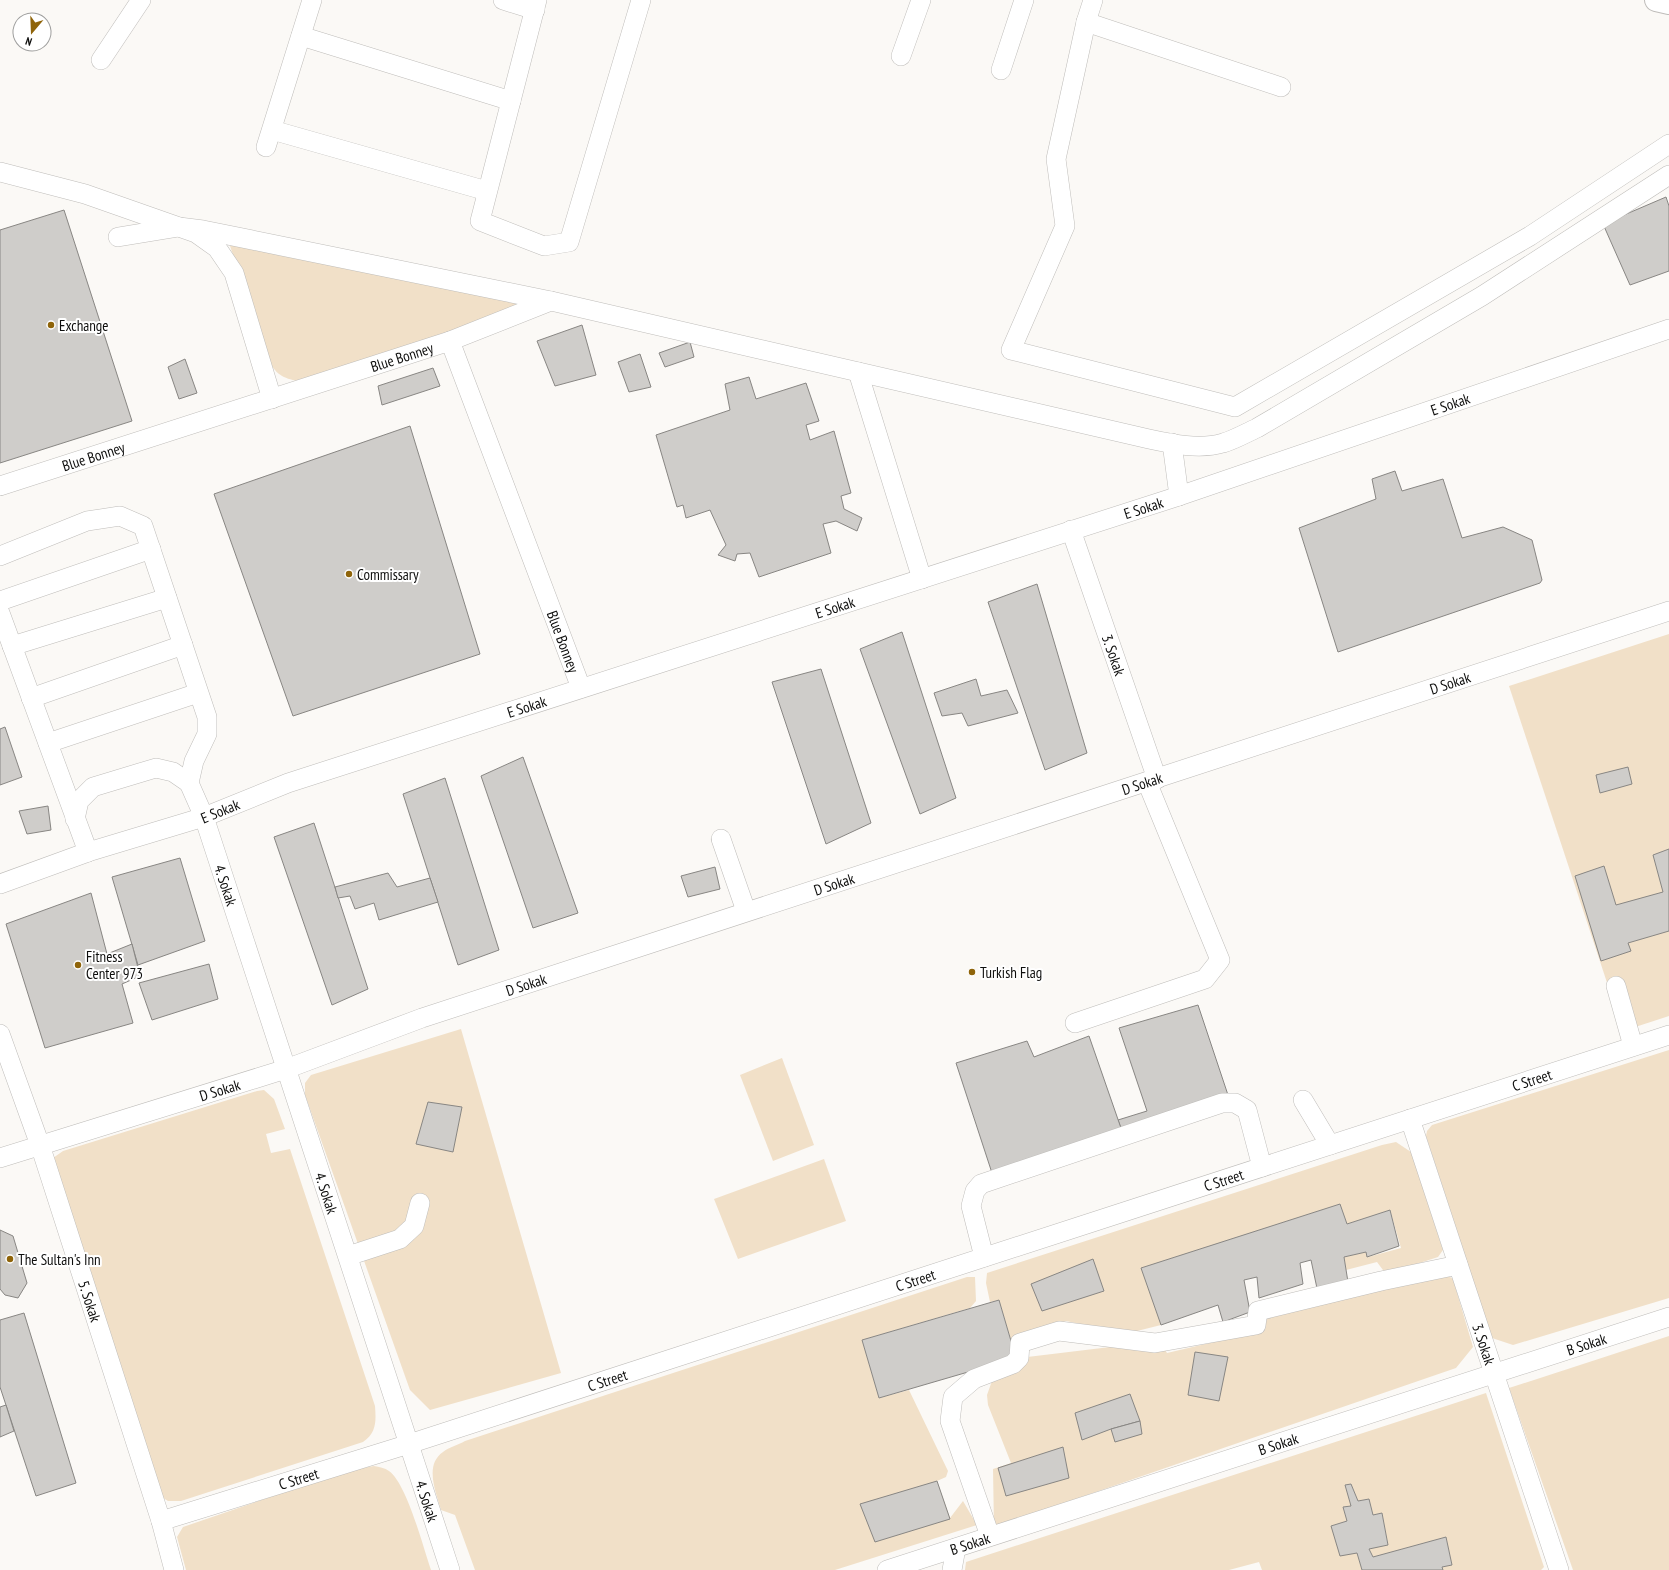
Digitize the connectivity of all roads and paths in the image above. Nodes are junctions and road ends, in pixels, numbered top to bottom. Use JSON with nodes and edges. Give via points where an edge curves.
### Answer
{"nodes":[{"id":1,"x":141,"y":0,"type":"edge"},
{"id":2,"x":312,"y":0,"type":"edge"},
{"id":3,"x":503,"y":0,"type":"edge"},
{"id":4,"x":641,"y":0,"type":"edge"},
{"id":5,"x":921,"y":0,"type":"edge"},
{"id":6,"x":1024,"y":0,"type":"edge"},
{"id":7,"x":1093,"y":0,"type":"edge"},
{"id":8,"x":1656,"y":0,"type":"edge"},
{"id":9,"x":1669,"y":3,"type":"edge"},
{"id":10,"x":536,"y":5,"type":"edge"},
{"id":11,"x":1086,"y":22,"type":"junction"},
{"id":12,"x":301,"y":36,"type":"junction"},
{"id":13,"x":901,"y":56,"type":"dead end"},
{"id":14,"x":102,"y":60,"type":"dead end"},
{"id":15,"x":1001,"y":70,"type":"dead end"},
{"id":16,"x":1281,"y":87,"type":"dead end"},
{"id":17,"x":511,"y":101,"type":"junction"},
{"id":18,"x":272,"y":130,"type":"junction"},
{"id":19,"x":1669,"y":144,"type":"edge"},
{"id":20,"x":266,"y":148,"type":"dead end"},
{"id":21,"x":0,"y":172,"type":"edge"},
{"id":22,"x":1669,"y":175,"type":"edge"},
{"id":23,"x":488,"y":191,"type":"junction"},
{"id":24,"x":179,"y":228,"type":"junction"},
{"id":25,"x":118,"y":237,"type":"dead end"},
{"id":26,"x":551,"y":301,"type":"junction"},
{"id":27,"x":1669,"y":329,"type":"edge"},
{"id":28,"x":450,"y":341,"type":"junction"},
{"id":29,"x":858,"y":372,"type":"junction"},
{"id":30,"x":272,"y":399,"type":"junction"},
{"id":31,"x":1172,"y":444,"type":"junction"},
{"id":32,"x":0,"y":486,"type":"edge"},
{"id":33,"x":1179,"y":496,"type":"junction"},
{"id":34,"x":1071,"y":530,"type":"junction"},
{"id":35,"x":150,"y":549,"type":"junction"},
{"id":36,"x":0,"y":556,"type":"edge"},
{"id":37,"x":922,"y":579,"type":"junction"},
{"id":38,"x":167,"y":598,"type":"junction"},
{"id":39,"x":0,"y":601,"type":"edge"},
{"id":40,"x":1669,"y":611,"type":"edge"},
{"id":41,"x":0,"y":613,"type":"edge"},
{"id":42,"x":183,"y":645,"type":"junction"},
{"id":43,"x":12,"y":646,"type":"junction"},
{"id":44,"x":581,"y":688,"type":"junction"},
{"id":45,"x":198,"y":693,"type":"junction"},
{"id":46,"x":31,"y":698,"type":"junction"},
{"id":47,"x":48,"y":743,"type":"junction"},
{"id":48,"x":1152,"y":780,"type":"junction"},
{"id":49,"x":189,"y":783,"type":"junction"},
{"id":50,"x":204,"y":817,"type":"junction"},
{"id":51,"x":75,"y":819,"type":"junction"},
{"id":52,"x":721,"y":839,"type":"dead end"},
{"id":53,"x":88,"y":852,"type":"junction"},
{"id":54,"x":0,"y":884,"type":"edge"},
{"id":55,"x":746,"y":911,"type":"junction"},
{"id":56,"x":1616,"y":986,"type":"dead end"},
{"id":57,"x":1075,"y":1023,"type":"dead end"},
{"id":58,"x":0,"y":1034,"type":"edge"},
{"id":59,"x":1669,"y":1035,"type":"edge"},
{"id":60,"x":1633,"y":1046,"type":"junction"},
{"id":61,"x":286,"y":1070,"type":"junction"},
{"id":62,"x":1303,"y":1100,"type":"dead end"},
{"id":63,"x":1410,"y":1119,"type":"junction"},
{"id":64,"x":40,"y":1145,"type":"junction"},
{"id":65,"x":1330,"y":1145,"type":"junction"},
{"id":66,"x":0,"y":1158,"type":"edge"},
{"id":67,"x":1262,"y":1166,"type":"junction"},
{"id":68,"x":420,"y":1203,"type":"dead end"},
{"id":69,"x":348,"y":1256,"type":"junction"},
{"id":70,"x":984,"y":1257,"type":"junction"},
{"id":71,"x":1458,"y":1265,"type":"junction"},
{"id":72,"x":1669,"y":1317,"type":"edge"},
{"id":73,"x":1494,"y":1373,"type":"junction"},
{"id":74,"x":409,"y":1444,"type":"junction"},
{"id":75,"x":161,"y":1521,"type":"junction"},
{"id":76,"x":990,"y":1536,"type":"junction"},
{"id":77,"x":956,"y":1548,"type":"junction"},
{"id":78,"x":174,"y":1570,"type":"edge"},
{"id":79,"x":450,"y":1570,"type":"edge"},
{"id":80,"x":887,"y":1570,"type":"edge"},
{"id":81,"x":952,"y":1570,"type":"edge"},
{"id":82,"x":1559,"y":1570,"type":"edge"}],
"edges":[{"from":1,"to":14,"type":"street"},
{"from":2,"to":12,"type":"street"},
{"from":3,"to":10,"type":"street"},
{"from":4,"to":23,"type":"street","via":[[569,242],[544,246],[480,221]]},
{"from":5,"to":13,"type":"street"},
{"from":6,"to":15,"type":"street"},
{"from":7,"to":11,"type":"street"},
{"from":8,"to":9,"type":"main road"},
{"from":10,"to":17,"type":"street"},
{"from":11,"to":16,"type":"street"},
{"from":11,"to":19,"type":"street","via":[[1056,159],[1065,226],[1011,350],[1235,407],[1530,236]]},
{"from":12,"to":17,"type":"street"},
{"from":12,"to":18,"type":"street"},
{"from":17,"to":23,"type":"street"},
{"from":18,"to":20,"type":"street"},
{"from":18,"to":23,"type":"street"},
{"from":21,"to":24,"type":"street","via":[[85,194]]},
{"from":22,"to":31,"type":"street","via":[[1482,296],[1257,428],[1223,443],[1202,446]]},
{"from":24,"to":25,"type":"street"},
{"from":24,"to":26,"type":"street","via":[[203,230]]},
{"from":24,"to":30,"type":"street","via":[[196,233],[217,248],[234,273]]},
{"from":26,"to":28,"type":"street"},
{"from":26,"to":29,"type":"street"},
{"from":27,"to":33,"type":"street","name":"E Sokak"},
{"from":28,"to":30,"type":"street","name":"Blue Bonney"},
{"from":28,"to":44,"type":"street","name":"Blue Bonney"},
{"from":29,"to":31,"type":"street"},
{"from":29,"to":37,"type":"street"},
{"from":30,"to":32,"type":"street","name":"Blue Bonney"},
{"from":31,"to":33,"type":"street"},
{"from":33,"to":34,"type":"street","name":"E Sokak"},
{"from":34,"to":37,"type":"street","name":"E Sokak"},
{"from":34,"to":48,"type":"street","name":"3. Sokak"},
{"from":35,"to":36,"type":"street","via":[[143,526],[120,516],[87,521]]},
{"from":35,"to":38,"type":"street"},
{"from":35,"to":39,"type":"street"},
{"from":37,"to":44,"type":"street","name":"E Sokak"},
{"from":38,"to":42,"type":"street"},
{"from":38,"to":43,"type":"street"},
{"from":40,"to":48,"type":"street","name":"D Sokak"},
{"from":41,"to":43,"type":"street"},
{"from":42,"to":45,"type":"street"},
{"from":42,"to":46,"type":"street"},
{"from":43,"to":46,"type":"street"},
{"from":44,"to":50,"type":"street","name":"E Sokak","via":[[288,783]]},
{"from":45,"to":47,"type":"street"},
{"from":45,"to":49,"type":"street","via":[[206,717],[207,734],[194,761]]},
{"from":46,"to":47,"type":"street"},
{"from":47,"to":51,"type":"street"},
{"from":48,"to":55,"type":"street","name":"D Sokak"},
{"from":48,"to":57,"type":"street","name":"3. Sokak","via":[[1220,960],[1205,979]]},
{"from":49,"to":50,"type":"street","name":"4. Sokak"},
{"from":49,"to":51,"type":"street","via":[[173,772],[156,768],[93,786],[79,801]]},
{"from":50,"to":53,"type":"street","name":"E Sokak"},
{"from":50,"to":61,"type":"street","name":"4. Sokak"},
{"from":51,"to":53,"type":"street"},
{"from":52,"to":55,"type":"street"},
{"from":53,"to":54,"type":"street","name":"E Sokak"},
{"from":55,"to":61,"type":"street","name":"D Sokak","via":[[422,1018]]},
{"from":56,"to":60,"type":"street"},
{"from":58,"to":64,"type":"street","name":"5. Sokak"},
{"from":59,"to":60,"type":"street","name":"C Street"},
{"from":60,"to":63,"type":"street","name":"C Street"},
{"from":61,"to":64,"type":"street","name":"D Sokak"},
{"from":61,"to":69,"type":"street","name":"4. Sokak"},
{"from":62,"to":65,"type":"street"},
{"from":63,"to":65,"type":"street","name":"C Street"},
{"from":63,"to":71,"type":"street","name":"3. Sokak"},
{"from":64,"to":66,"type":"street","name":"D Sokak"},
{"from":64,"to":75,"type":"street","name":"5. Sokak"},
{"from":65,"to":67,"type":"street","name":"C Street"},
{"from":67,"to":70,"type":"street","name":"C Street"},
{"from":67,"to":70,"type":"street","via":[[1247,1110],[1235,1103],[1222,1103],[981,1184],[975,1190],[971,1206]]},
{"from":68,"to":69,"type":"street","via":[[414,1226],[400,1239]]},
{"from":69,"to":74,"type":"street","name":"4. Sokak"},
{"from":70,"to":74,"type":"street","name":"C Street"},
{"from":71,"to":73,"type":"street","name":"3. Sokak"},
{"from":71,"to":76,"type":"street","via":[[1258,1311],[1256,1325],[1155,1343],[1059,1332],[1020,1343],[1019,1358],[1013,1364],[974,1379],[953,1397],[950,1421]]},
{"from":72,"to":73,"type":"street","name":"B Sokak"},
{"from":73,"to":76,"type":"street","name":"B Sokak"},
{"from":73,"to":82,"type":"street","name":"3. Sokak"},
{"from":74,"to":75,"type":"street","name":"C Street"},
{"from":74,"to":79,"type":"street","name":"4. Sokak"},
{"from":75,"to":78,"type":"street","name":"5. Sokak"},
{"from":76,"to":77,"type":"street","name":"B Sokak"},
{"from":77,"to":80,"type":"street","name":"B Sokak"},
{"from":77,"to":81,"type":"street"}]}
